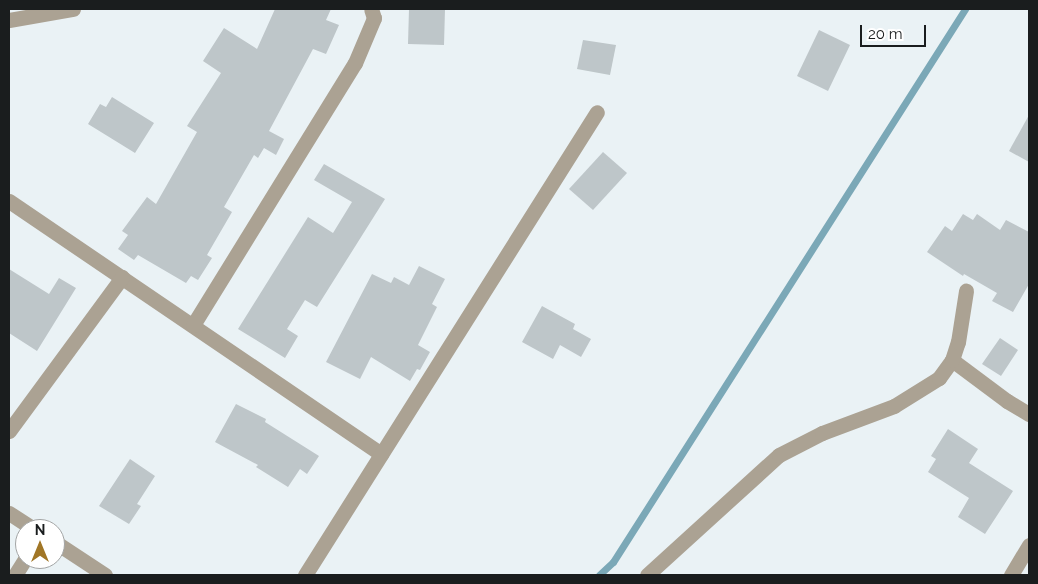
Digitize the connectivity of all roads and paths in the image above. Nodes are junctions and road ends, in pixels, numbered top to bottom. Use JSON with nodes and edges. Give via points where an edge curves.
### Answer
{"nodes":[{"id":1,"x":74,"y":9,"type":"edge"},
{"id":2,"x":371,"y":9,"type":"edge"},
{"id":3,"x":9,"y":20,"type":"edge"},
{"id":4,"x":596,"y":112,"type":"dead end"},
{"id":5,"x":9,"y":201,"type":"edge"},
{"id":6,"x":122,"y":277,"type":"junction"},
{"id":7,"x":966,"y":291,"type":"dead end"},
{"id":8,"x":193,"y":325,"type":"junction"},
{"id":9,"x":952,"y":360,"type":"junction"},
{"id":10,"x":1029,"y":414,"type":"edge"},
{"id":11,"x":9,"y":430,"type":"edge"},
{"id":12,"x":381,"y":454,"type":"junction"},
{"id":13,"x":1029,"y":545,"type":"edge"},
{"id":14,"x":65,"y":549,"type":"edge"},
{"id":15,"x":105,"y":575,"type":"edge"},
{"id":16,"x":305,"y":575,"type":"edge"},
{"id":17,"x":647,"y":575,"type":"edge"},
{"id":18,"x":1011,"y":575,"type":"edge"}],
"edges":[{"from":1,"to":3,"type":"street"},
{"from":2,"to":8,"type":"street","via":[[374,18],[355,63]]},
{"from":4,"to":12,"type":"street"},
{"from":5,"to":6,"type":"street"},
{"from":6,"to":8,"type":"street"},
{"from":6,"to":11,"type":"street"},
{"from":7,"to":9,"type":"street"},
{"from":8,"to":12,"type":"street"},
{"from":9,"to":10,"type":"street"},
{"from":9,"to":17,"type":"street","via":[[931,385],[894,406],[822,433],[779,455]]},
{"from":12,"to":16,"type":"street"},
{"from":13,"to":18,"type":"street"},
{"from":14,"to":15,"type":"street"}]}
